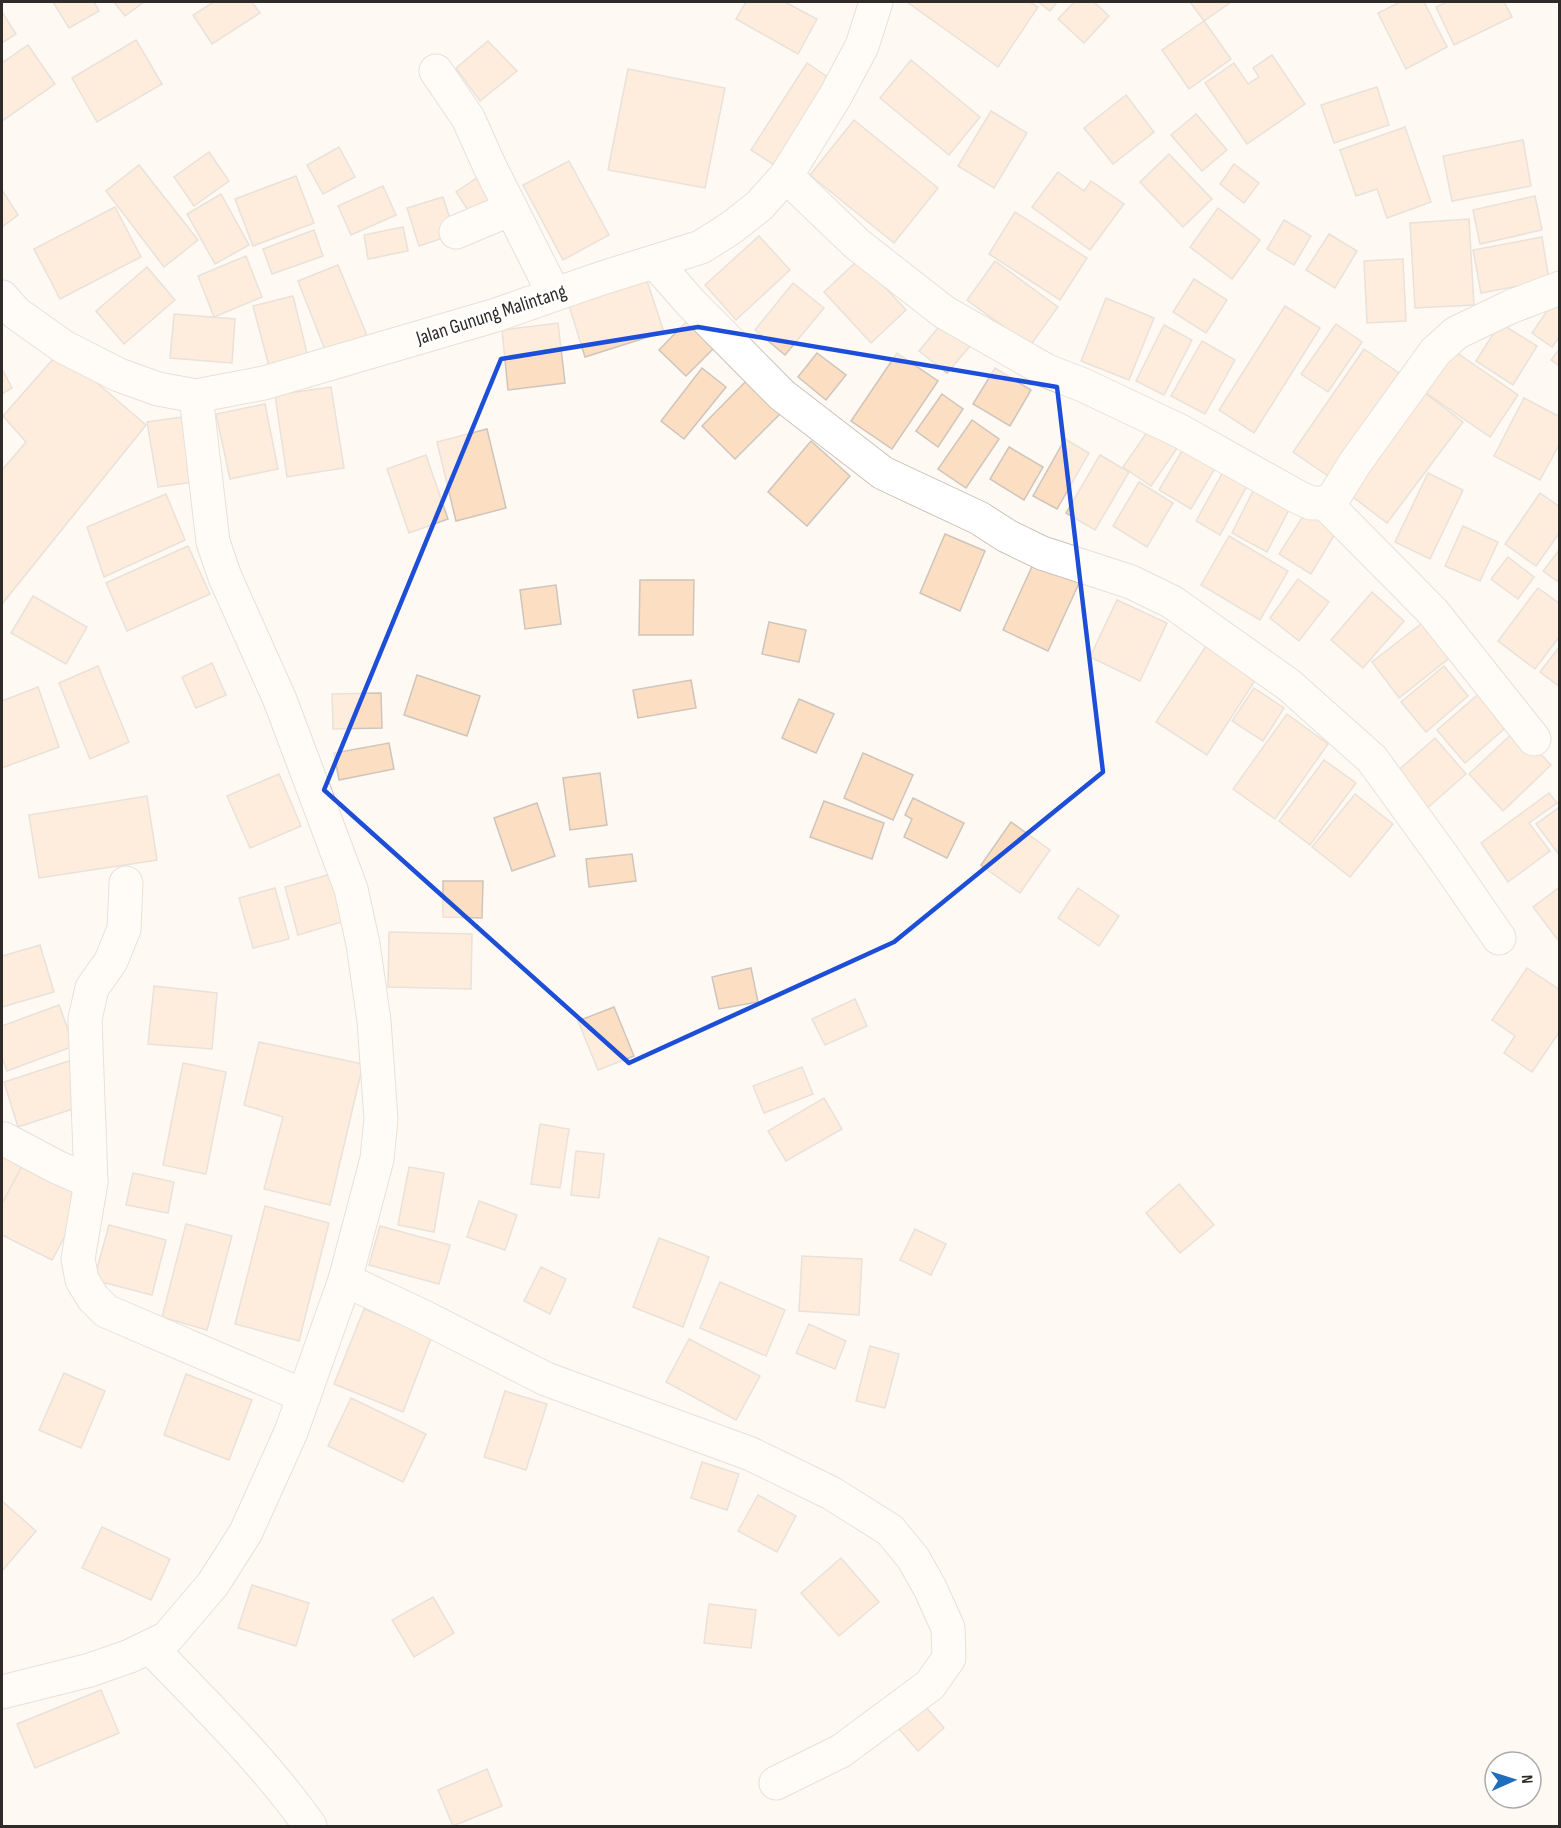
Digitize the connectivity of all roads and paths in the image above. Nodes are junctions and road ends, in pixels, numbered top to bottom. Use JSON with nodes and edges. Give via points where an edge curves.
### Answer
{"nodes":[{"id":1,"x":876,"y":2,"type":"edge"},
{"id":2,"x":436,"y":71,"type":"dead end"},
{"id":3,"x":786,"y":176,"type":"junction"},
{"id":4,"x":511,"y":209,"type":"junction"},
{"id":5,"x":456,"y":232,"type":"dead end"},
{"id":6,"x":656,"y":262,"type":"junction"},
{"id":7,"x":1560,"y":288,"type":"edge"},
{"id":8,"x":554,"y":294,"type":"junction"},
{"id":9,"x":2,"y":297,"type":"edge"},
{"id":10,"x":196,"y":396,"type":"junction"},
{"id":11,"x":1325,"y":503,"type":"junction"},
{"id":12,"x":1534,"y":739,"type":"dead end"},
{"id":13,"x":126,"y":883,"type":"dead end"},
{"id":14,"x":1499,"y":938,"type":"dead end"},
{"id":15,"x":4,"y":1139,"type":"dead end"},
{"id":16,"x":91,"y":1182,"type":"junction"},
{"id":17,"x":345,"y":1280,"type":"junction"},
{"id":18,"x":304,"y":1396,"type":"junction"},
{"id":19,"x":150,"y":1647,"type":"junction"},
{"id":20,"x":2,"y":1692,"type":"edge"},
{"id":21,"x":776,"y":1783,"type":"dead end"},
{"id":22,"x":310,"y":1827,"type":"edge"}],
"edges":[{"from":1,"to":3,"type":"street","name":"Jalan Gunung Malintang","via":[[862,46]]},
{"from":2,"to":4,"type":"street","via":[[468,118]]},
{"from":3,"to":6,"type":"street","name":"Jalan Gunung Malintang","via":[[759,206],[731,228],[701,247]]},
{"from":3,"to":11,"type":"street","via":[[857,244],[944,312],[1047,371],[1180,432],[1296,496]]},
{"from":4,"to":5,"type":"street"},
{"from":4,"to":8,"type":"street"},
{"from":6,"to":8,"type":"street","name":"Jalan Gunung Malintang"},
{"from":6,"to":14,"type":"street","via":[[782,395],[883,473],[1042,553],[1131,582],[1172,602],[1289,685],[1372,759]]},
{"from":7,"to":11,"type":"street","via":[[1456,333],[1435,352],[1334,497]]},
{"from":8,"to":10,"type":"street","name":"Jalan Gunung Malintang","via":[[496,315],[275,379]]},
{"from":9,"to":10,"type":"street","name":"Jalan Gunung Malintang","via":[[16,313],[64,347],[119,375],[158,389]]},
{"from":10,"to":17,"type":"street","via":[[213,542],[280,700],[335,845],[351,889],[363,944],[374,1021],[381,1119],[377,1159]]},
{"from":11,"to":12,"type":"street","via":[[1432,612]]},
{"from":13,"to":16,"type":"street","via":[[124,929],[111,961],[92,988],[85,1019]]},
{"from":15,"to":16,"type":"street"},
{"from":16,"to":18,"type":"street","via":[[78,1258],[82,1280],[93,1298],[106,1311]]},
{"from":17,"to":18,"type":"street"},
{"from":17,"to":21,"type":"street","via":[[546,1379],[751,1454],[831,1493],[890,1530],[913,1558],[930,1588],[948,1628],[949,1658],[930,1685],[841,1751]]},
{"from":18,"to":19,"type":"street","via":[[246,1532],[206,1593],[168,1638]]},
{"from":19,"to":20,"type":"street","via":[[90,1670]]},
{"from":19,"to":22,"type":"street","via":[[279,1784]]}]}
